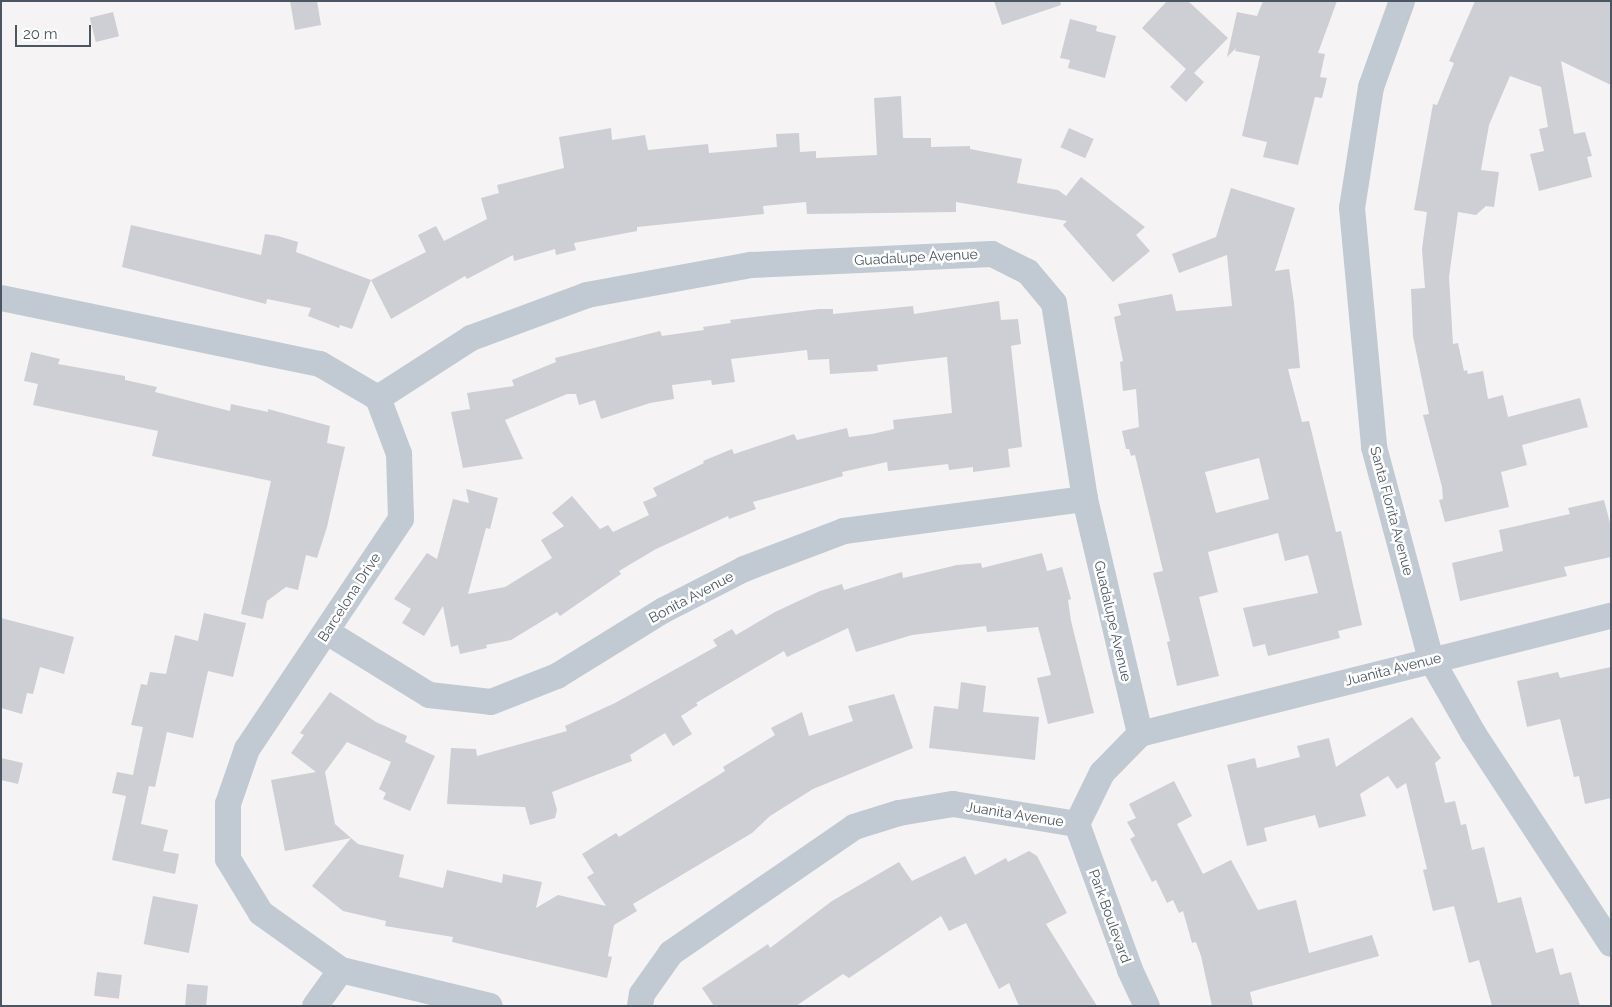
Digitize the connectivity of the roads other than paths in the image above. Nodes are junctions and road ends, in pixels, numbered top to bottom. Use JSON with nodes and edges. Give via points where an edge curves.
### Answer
{"nodes":[{"id":1,"x":1402,"y":1,"type":"edge"},
{"id":2,"x":1,"y":298,"type":"edge"},
{"id":3,"x":378,"y":398,"type":"junction"},
{"id":4,"x":1084,"y":499,"type":"junction"},
{"id":5,"x":1611,"y":616,"type":"edge"},
{"id":6,"x":327,"y":632,"type":"junction"},
{"id":7,"x":1431,"y":659,"type":"junction"},
{"id":8,"x":1140,"y":734,"type":"junction"},
{"id":9,"x":1077,"y":824,"type":"junction"},
{"id":10,"x":1611,"y":944,"type":"edge"},
{"id":11,"x":341,"y":970,"type":"junction"},
{"id":12,"x":315,"y":1006,"type":"edge"},
{"id":13,"x":490,"y":1006,"type":"edge"},
{"id":14,"x":640,"y":1006,"type":"edge"},
{"id":15,"x":1147,"y":1006,"type":"edge"}],
"edges":[{"from":1,"to":7,"type":"street","name":"Santa Florita Avenue","via":[[1371,87],[1352,208],[1374,446]]},
{"from":2,"to":3,"type":"street","via":[[320,364]]},
{"from":3,"to":4,"type":"street","name":"Guadalupe Avenue","via":[[471,338],[587,295],[751,265],[992,254],[1028,272],[1054,303]]},
{"from":3,"to":6,"type":"street","name":"Barcelona Drive","via":[[399,454],[401,519]]},
{"from":4,"to":6,"type":"street","name":"Bonita Avenue","via":[[844,531],[744,569],[664,610],[558,676],[491,702],[429,695]]},
{"from":4,"to":8,"type":"street","name":"Guadalupe Avenue"},
{"from":5,"to":7,"type":"street","name":"Juanita Avenue"},
{"from":6,"to":11,"type":"street","name":"Barcelona Drive","via":[[247,749],[228,804],[228,859],[261,913]]},
{"from":7,"to":8,"type":"street","name":"Juanita Avenue"},
{"from":7,"to":10,"type":"street","name":"Santa Florita Avenue","via":[[1473,733]]},
{"from":8,"to":9,"type":"street","name":"Juanita Avenue","via":[[1102,773]]},
{"from":9,"to":14,"type":"street","name":"Juanita Avenue","via":[[953,804],[900,813],[854,827],[671,953],[642,994]]},
{"from":9,"to":15,"type":"street","name":"Park Boulevard","via":[[1130,970]]},
{"from":11,"to":12,"type":"street"},
{"from":11,"to":13,"type":"street","name":"Barcelona Drive"}]}
